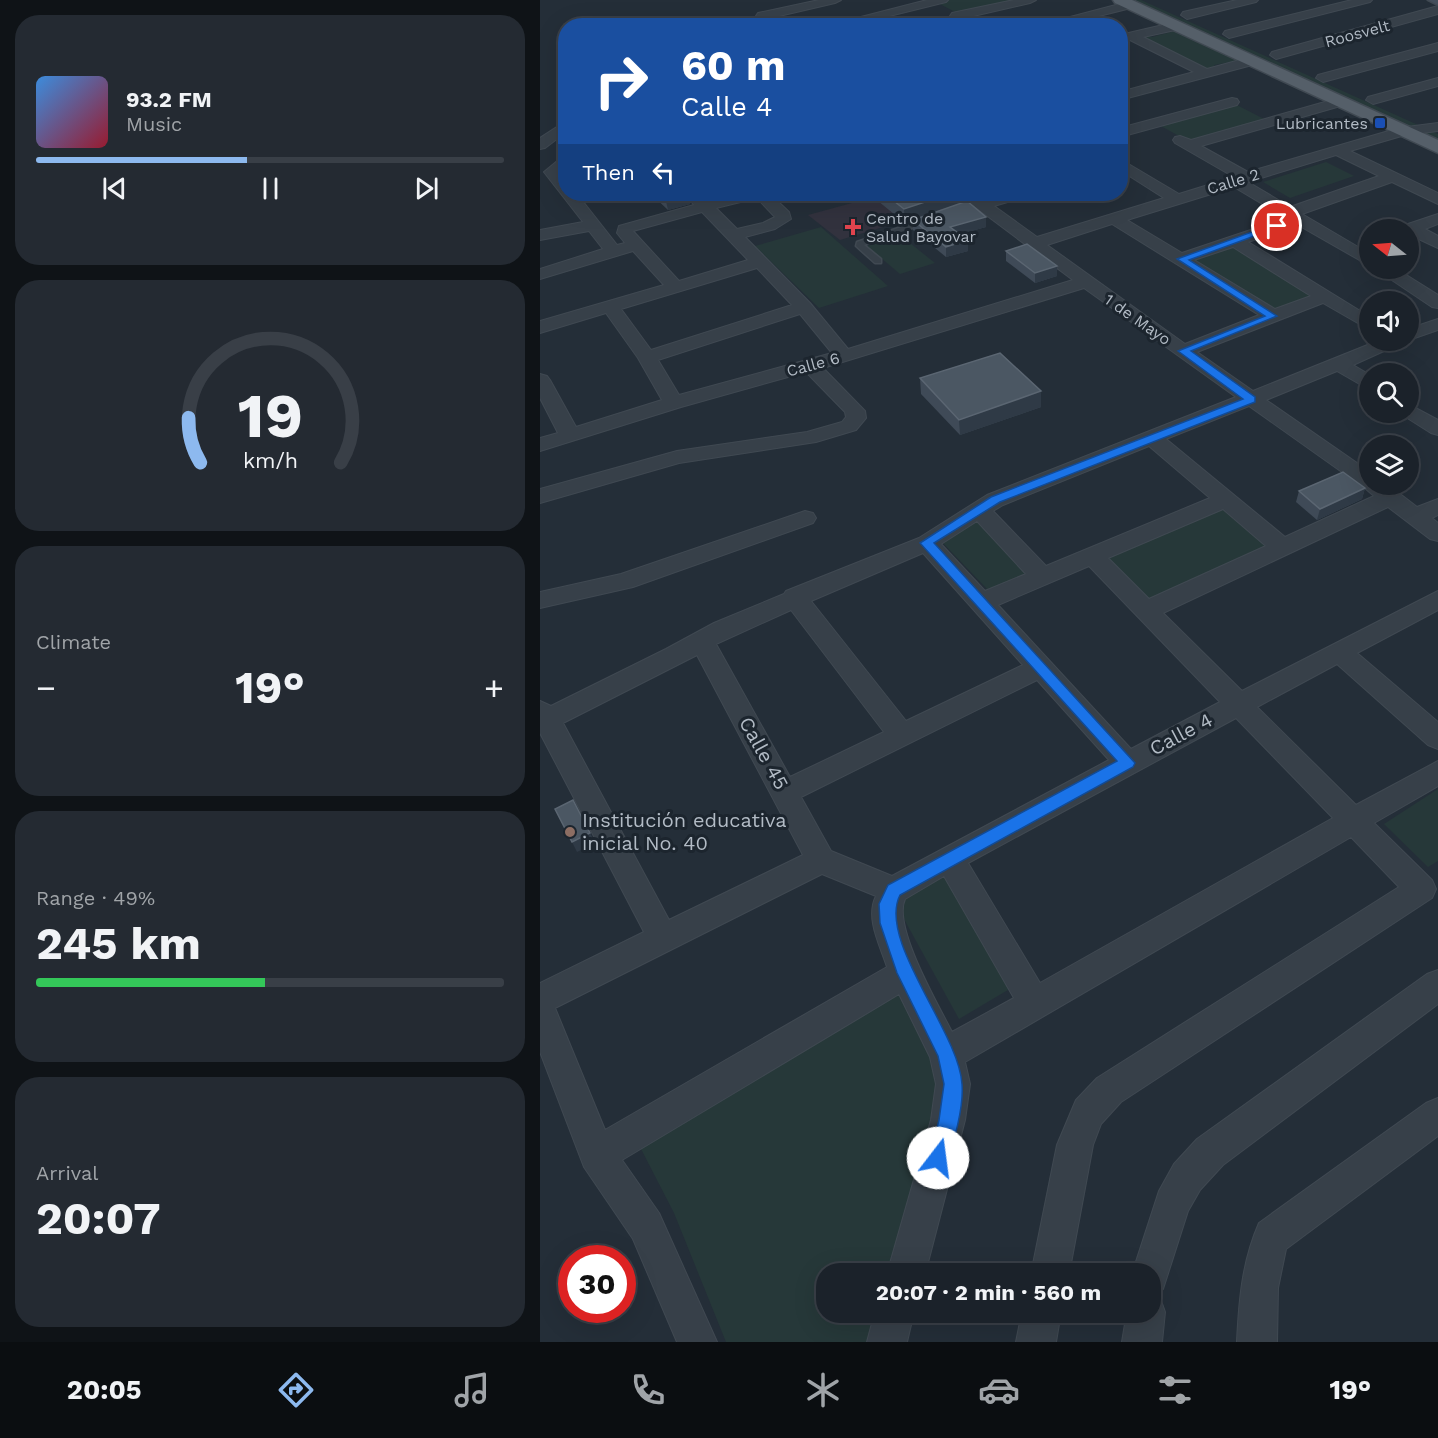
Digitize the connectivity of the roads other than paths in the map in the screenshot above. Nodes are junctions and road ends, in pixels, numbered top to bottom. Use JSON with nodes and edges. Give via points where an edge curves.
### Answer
{"nodes":[{"id":1,"x":835,"y":0,"type":"edge"},
{"id":2,"x":1030,"y":0,"type":"edge"},
{"id":3,"x":1152,"y":0,"type":"edge"},
{"id":4,"x":1251,"y":0,"type":"edge"},
{"id":5,"x":1366,"y":0,"type":"edge"},
{"id":6,"x":937,"y":1,"type":"edge"},
{"id":7,"x":1126,"y":2,"type":"edge"},
{"id":8,"x":1438,"y":10,"type":"edge"},
{"id":9,"x":762,"y":16,"type":"dead end"},
{"id":10,"x":956,"y":16,"type":"junction"},
{"id":11,"x":866,"y":18,"type":"edge"},
{"id":12,"x":959,"y":18,"type":"edge"},
{"id":13,"x":1070,"y":18,"type":"edge"},
{"id":14,"x":1181,"y":21,"type":"junction"},
{"id":15,"x":1228,"y":34,"type":"junction"},
{"id":16,"x":1128,"y":37,"type":"edge"},
{"id":17,"x":1128,"y":39,"type":"edge"},
{"id":18,"x":1438,"y":46,"type":"edge"},
{"id":19,"x":1276,"y":55,"type":"junction"},
{"id":20,"x":1251,"y":61,"type":"junction"},
{"id":21,"x":1323,"y":78,"type":"junction"},
{"id":22,"x":1438,"y":82,"type":"edge"},
{"id":23,"x":1207,"y":85,"type":"junction"},
{"id":24,"x":1128,"y":87,"type":"edge"},
{"id":25,"x":1137,"y":92,"type":"junction"},
{"id":26,"x":1128,"y":94,"type":"edge"},
{"id":27,"x":1373,"y":100,"type":"junction"},
{"id":28,"x":1339,"y":102,"type":"junction"},
{"id":29,"x":1242,"y":107,"type":"junction"},
{"id":30,"x":1271,"y":122,"type":"junction"},
{"id":31,"x":1153,"y":124,"type":"junction"},
{"id":32,"x":1437,"y":128,"type":"edge"},
{"id":33,"x":558,"y":131,"type":"edge"},
{"id":34,"x":1128,"y":131,"type":"edge"},
{"id":35,"x":1404,"y":131,"type":"junction"},
{"id":36,"x":540,"y":145,"type":"edge"},
{"id":37,"x":1189,"y":145,"type":"junction"},
{"id":38,"x":1438,"y":147,"type":"edge"},
{"id":39,"x":1337,"y":150,"type":"junction"},
{"id":40,"x":558,"y":167,"type":"edge"},
{"id":41,"x":1128,"y":168,"type":"edge"},
{"id":42,"x":1392,"y":177,"type":"junction"},
{"id":43,"x":558,"y":179,"type":"edge"},
{"id":44,"x":1240,"y":179,"type":"junction"},
{"id":45,"x":1176,"y":199,"type":"junction"},
{"id":46,"x":1438,"y":199,"type":"edge"},
{"id":47,"x":575,"y":201,"type":"edge"},
{"id":48,"x":696,"y":201,"type":"edge"},
{"id":49,"x":700,"y":201,"type":"edge"},
{"id":50,"x":769,"y":201,"type":"edge"},
{"id":51,"x":976,"y":201,"type":"edge"},
{"id":52,"x":942,"y":216,"type":"edge"},
{"id":53,"x":1294,"y":216,"type":"junction"},
{"id":54,"x":1115,"y":219,"type":"junction"},
{"id":55,"x":1438,"y":219,"type":"edge"},
{"id":56,"x":594,"y":225,"type":"junction"},
{"id":57,"x":1419,"y":226,"type":"edge"},
{"id":58,"x":1419,"y":234,"type":"edge"},
{"id":59,"x":734,"y":235,"type":"junction"},
{"id":60,"x":540,"y":236,"type":"edge"},
{"id":61,"x":1234,"y":240,"type":"junction"},
{"id":62,"x":1035,"y":243,"type":"junction"},
{"id":63,"x":1438,"y":243,"type":"edge"},
{"id":64,"x":636,"y":245,"type":"junction"},
{"id":65,"x":1359,"y":247,"type":"edge"},
{"id":66,"x":1351,"y":250,"type":"junction"},
{"id":67,"x":614,"y":252,"type":"junction"},
{"id":68,"x":1359,"y":255,"type":"edge"},
{"id":69,"x":1182,"y":259,"type":"junction"},
{"id":70,"x":878,"y":261,"type":"dead end"},
{"id":71,"x":760,"y":262,"type":"junction"},
{"id":72,"x":540,"y":274,"type":"edge"},
{"id":73,"x":1400,"y":279,"type":"edge"},
{"id":74,"x":1086,"y":282,"type":"junction"},
{"id":75,"x":675,"y":287,"type":"junction"},
{"id":76,"x":1323,"y":297,"type":"junction"},
{"id":77,"x":1438,"y":303,"type":"edge"},
{"id":78,"x":610,"y":306,"type":"junction"},
{"id":79,"x":804,"y":307,"type":"junction"},
{"id":80,"x":1273,"y":316,"type":"junction"},
{"id":81,"x":1359,"y":318,"type":"edge"},
{"id":82,"x":1438,"y":324,"type":"edge"},
{"id":83,"x":540,"y":327,"type":"edge"},
{"id":84,"x":1419,"y":332,"type":"edge"},
{"id":85,"x":1183,"y":351,"type":"junction"},
{"id":86,"x":1373,"y":351,"type":"edge"},
{"id":87,"x":844,"y":356,"type":"junction"},
{"id":88,"x":646,"y":357,"type":"junction"},
{"id":89,"x":810,"y":365,"type":"junction"},
{"id":90,"x":1340,"y":365,"type":"junction"},
{"id":91,"x":1359,"y":377,"type":"edge"},
{"id":92,"x":540,"y":381,"type":"edge"},
{"id":93,"x":1251,"y":399,"type":"junction"},
{"id":94,"x":674,"y":403,"type":"junction"},
{"id":95,"x":1419,"y":416,"type":"edge"},
{"id":96,"x":1436,"y":425,"type":"edge"},
{"id":97,"x":570,"y":435,"type":"junction"},
{"id":98,"x":1152,"y":438,"type":"junction"},
{"id":99,"x":540,"y":445,"type":"edge"},
{"id":100,"x":1359,"y":475,"type":"edge"},
{"id":101,"x":1366,"y":495,"type":"edge"},
{"id":102,"x":1386,"y":495,"type":"edge"},
{"id":103,"x":540,"y":496,"type":"edge"},
{"id":104,"x":1226,"y":500,"type":"junction"},
{"id":105,"x":1438,"y":506,"type":"edge"},
{"id":106,"x":980,"y":510,"type":"junction"},
{"id":107,"x":1416,"y":517,"type":"junction"},
{"id":108,"x":806,"y":518,"type":"dead end"},
{"id":109,"x":1438,"y":534,"type":"edge"},
{"id":110,"x":927,"y":543,"type":"junction"},
{"id":111,"x":1282,"y":547,"type":"junction"},
{"id":112,"x":1091,"y":555,"type":"junction"},
{"id":113,"x":1041,"y":576,"type":"junction"},
{"id":114,"x":794,"y":597,"type":"junction"},
{"id":115,"x":1438,"y":599,"type":"edge"},
{"id":116,"x":540,"y":600,"type":"edge"},
{"id":117,"x":982,"y":602,"type":"junction"},
{"id":118,"x":1146,"y":611,"type":"junction"},
{"id":119,"x":702,"y":641,"type":"junction"},
{"id":120,"x":1338,"y":651,"type":"junction"},
{"id":121,"x":1042,"y":667,"type":"junction"},
{"id":122,"x":1239,"y":704,"type":"junction"},
{"id":123,"x":543,"y":718,"type":"edge"},
{"id":124,"x":901,"y":735,"type":"junction"},
{"id":125,"x":1438,"y":738,"type":"edge"},
{"id":126,"x":1128,"y":763,"type":"junction"},
{"id":127,"x":1438,"y":772,"type":"edge"},
{"id":128,"x":785,"y":792,"type":"junction"},
{"id":129,"x":1355,"y":820,"type":"junction"},
{"id":130,"x":949,"y":858,"type":"junction"},
{"id":131,"x":821,"y":860,"type":"junction"},
{"id":132,"x":894,"y":890,"type":"junction"},
{"id":133,"x":663,"y":938,"type":"junction"},
{"id":134,"x":905,"y":973,"type":"junction"},
{"id":135,"x":1438,"y":985,"type":"edge"},
{"id":136,"x":540,"y":999,"type":"edge"},
{"id":137,"x":1034,"y":1002,"type":"junction"},
{"id":138,"x":540,"y":1010,"type":"edge"},
{"id":139,"x":946,"y":1054,"type":"junction"},
{"id":140,"x":1438,"y":1115,"type":"edge"},
{"id":141,"x":597,"y":1154,"type":"junction"},
{"id":142,"x":909,"y":1263,"type":"edge"},
{"id":143,"x":1052,"y":1263,"type":"edge"},
{"id":144,"x":1154,"y":1263,"type":"edge"},
{"id":145,"x":892,"y":1323,"type":"edge"},
{"id":146,"x":1040,"y":1323,"type":"edge"},
{"id":147,"x":1145,"y":1323,"type":"edge"},
{"id":148,"x":697,"y":1342,"type":"edge"},
{"id":149,"x":887,"y":1342,"type":"edge"},
{"id":150,"x":1036,"y":1342,"type":"edge"},
{"id":151,"x":1142,"y":1342,"type":"edge"},
{"id":152,"x":1257,"y":1342,"type":"edge"}],
"edges":[{"from":1,"to":9,"type":"street"},
{"from":2,"to":10,"type":"street"},
{"from":3,"to":14,"type":"main road"},
{"from":4,"to":14,"type":"street"},
{"from":5,"to":15,"type":"street"},
{"from":6,"to":10,"type":"street"},
{"from":6,"to":11,"type":"street"},
{"from":7,"to":13,"type":"street"},
{"from":7,"to":14,"type":"main road"},
{"from":8,"to":19,"type":"street","name":"Roosvelt"},
{"from":10,"to":12,"type":"street"},
{"from":14,"to":15,"type":"main road"},
{"from":14,"to":16,"type":"street"},
{"from":14,"to":20,"type":"main road"},
{"from":15,"to":19,"type":"main road"},
{"from":17,"to":23,"type":"street"},
{"from":18,"to":21,"type":"street"},
{"from":19,"to":21,"type":"main road"},
{"from":20,"to":23,"type":"street"},
{"from":20,"to":28,"type":"main road"},
{"from":21,"to":27,"type":"main road"},
{"from":22,"to":27,"type":"street"},
{"from":23,"to":25,"type":"street","via":[[1185,79]]},
{"from":23,"to":29,"type":"street"},
{"from":24,"to":25,"type":"street"},
{"from":25,"to":26,"type":"street"},
{"from":27,"to":32,"type":"main road"},
{"from":28,"to":30,"type":"street"},
{"from":28,"to":35,"type":"main road"},
{"from":29,"to":30,"type":"street"},
{"from":29,"to":31,"type":"street"},
{"from":30,"to":37,"type":"street"},
{"from":31,"to":34,"type":"street"},
{"from":31,"to":37,"type":"street"},
{"from":32,"to":35,"type":"street","name":"Calle 2"},
{"from":33,"to":36,"type":"street"},
{"from":35,"to":38,"type":"main road"},
{"from":35,"to":39,"type":"street","name":"Calle 2"},
{"from":37,"to":44,"type":"street"},
{"from":39,"to":42,"type":"street"},
{"from":39,"to":44,"type":"street","name":"Calle 2"},
{"from":40,"to":43,"type":"street","via":[[552,172]]},
{"from":41,"to":45,"type":"street"},
{"from":42,"to":46,"type":"street"},
{"from":42,"to":53,"type":"street"},
{"from":44,"to":45,"type":"street","name":"Calle 2"},
{"from":44,"to":53,"type":"street"},
{"from":45,"to":54,"type":"street","name":"Calle 2"},
{"from":47,"to":56,"type":"street"},
{"from":48,"to":64,"type":"street","via":[[625,229]]},
{"from":49,"to":59,"type":"street"},
{"from":50,"to":59,"type":"street","via":[[783,219]]},
{"from":51,"to":62,"type":"street","name":"1 de Mayo"},
{"from":52,"to":70,"type":"lane","via":[[860,244]]},
{"from":53,"to":61,"type":"street"},
{"from":53,"to":66,"type":"street"},
{"from":54,"to":62,"type":"street","name":"Calle 2"},
{"from":54,"to":69,"type":"street"},
{"from":55,"to":57,"type":"street"},
{"from":56,"to":60,"type":"street"},
{"from":56,"to":67,"type":"street"},
{"from":58,"to":63,"type":"street"},
{"from":59,"to":71,"type":"street"},
{"from":61,"to":69,"type":"street"},
{"from":61,"to":76,"type":"street"},
{"from":62,"to":74,"type":"street","name":"1 de Mayo"},
{"from":64,"to":67,"type":"street"},
{"from":64,"to":75,"type":"street"},
{"from":65,"to":66,"type":"street"},
{"from":66,"to":68,"type":"street"},
{"from":67,"to":72,"type":"street"},
{"from":69,"to":80,"type":"street"},
{"from":71,"to":75,"type":"street"},
{"from":71,"to":79,"type":"street"},
{"from":73,"to":77,"type":"street"},
{"from":74,"to":85,"type":"street","name":"1 de Mayo"},
{"from":74,"to":87,"type":"street","name":"Calle 6"},
{"from":75,"to":78,"type":"street"},
{"from":76,"to":80,"type":"street"},
{"from":76,"to":81,"type":"street"},
{"from":78,"to":83,"type":"street"},
{"from":78,"to":88,"type":"street"},
{"from":79,"to":87,"type":"street"},
{"from":79,"to":88,"type":"street"},
{"from":80,"to":85,"type":"street"},
{"from":82,"to":84,"type":"street"},
{"from":85,"to":93,"type":"street","name":"1 de Mayo"},
{"from":86,"to":90,"type":"street"},
{"from":87,"to":89,"type":"street","name":"Calle 6"},
{"from":88,"to":94,"type":"street"},
{"from":89,"to":94,"type":"street","name":"Calle 6"},
{"from":89,"to":103,"type":"street","via":[[855,411],[856,418],[849,426],[809,438],[677,457]]},
{"from":90,"to":91,"type":"street"},
{"from":90,"to":93,"type":"street"},
{"from":92,"to":97,"type":"street"},
{"from":93,"to":98,"type":"street"},
{"from":93,"to":100,"type":"street","name":"1 de Mayo"},
{"from":94,"to":97,"type":"street","name":"Calle 6"},
{"from":95,"to":96,"type":"street"},
{"from":97,"to":99,"type":"street","name":"Calle 6"},
{"from":98,"to":104,"type":"street"},
{"from":98,"to":106,"type":"street","via":[[996,500]]},
{"from":101,"to":111,"type":"street"},
{"from":102,"to":107,"type":"street","name":"1 de Mayo"},
{"from":104,"to":111,"type":"street"},
{"from":104,"to":112,"type":"street"},
{"from":105,"to":107,"type":"street"},
{"from":106,"to":110,"type":"street"},
{"from":106,"to":113,"type":"street"},
{"from":107,"to":109,"type":"street","name":"1 de Mayo"},
{"from":108,"to":116,"type":"street","via":[[625,581]]},
{"from":110,"to":114,"type":"street"},
{"from":110,"to":117,"type":"street"},
{"from":111,"to":118,"type":"street"},
{"from":112,"to":113,"type":"street"},
{"from":112,"to":118,"type":"street"},
{"from":113,"to":117,"type":"street"},
{"from":114,"to":119,"type":"street"},
{"from":114,"to":124,"type":"street"},
{"from":115,"to":120,"type":"street","name":"Calle 4"},
{"from":117,"to":121,"type":"street"},
{"from":118,"to":122,"type":"street"},
{"from":119,"to":123,"type":"street"},
{"from":119,"to":128,"type":"street","name":"Calle 45"},
{"from":120,"to":122,"type":"street","name":"Calle 4"},
{"from":120,"to":125,"type":"street"},
{"from":121,"to":124,"type":"street"},
{"from":121,"to":126,"type":"street"},
{"from":122,"to":126,"type":"street","name":"Calle 4"},
{"from":122,"to":129,"type":"street"},
{"from":123,"to":133,"type":"street"},
{"from":124,"to":128,"type":"street"},
{"from":126,"to":130,"type":"street","name":"Calle 4"},
{"from":127,"to":129,"type":"street"},
{"from":128,"to":131,"type":"street","name":"Calle 45"},
{"from":129,"to":137,"type":"street"},
{"from":129,"to":143,"type":"street","via":[[1421,889],[1109,1090],[1088,1112],[1075,1145]]},
{"from":130,"to":132,"type":"street","name":"Calle 4"},
{"from":130,"to":137,"type":"street"},
{"from":131,"to":132,"type":"street"},
{"from":131,"to":133,"type":"street"},
{"from":132,"to":134,"type":"street","via":[[887,904],[888,923]]},
{"from":133,"to":136,"type":"street"},
{"from":134,"to":139,"type":"street"},
{"from":134,"to":141,"type":"street"},
{"from":135,"to":144,"type":"street","via":[[1210,1152],[1187,1176],[1172,1204]]},
{"from":137,"to":139,"type":"street"},
{"from":138,"to":141,"type":"street"},
{"from":139,"to":142,"type":"street","via":[[953,1084],[948,1120]]},
{"from":140,"to":152,"type":"street","via":[[1272,1236],[1259,1281]]},
{"from":141,"to":148,"type":"street","via":[[646,1226]]},
{"from":145,"to":149,"type":"street"},
{"from":146,"to":150,"type":"street"},
{"from":147,"to":151,"type":"street"}]}
